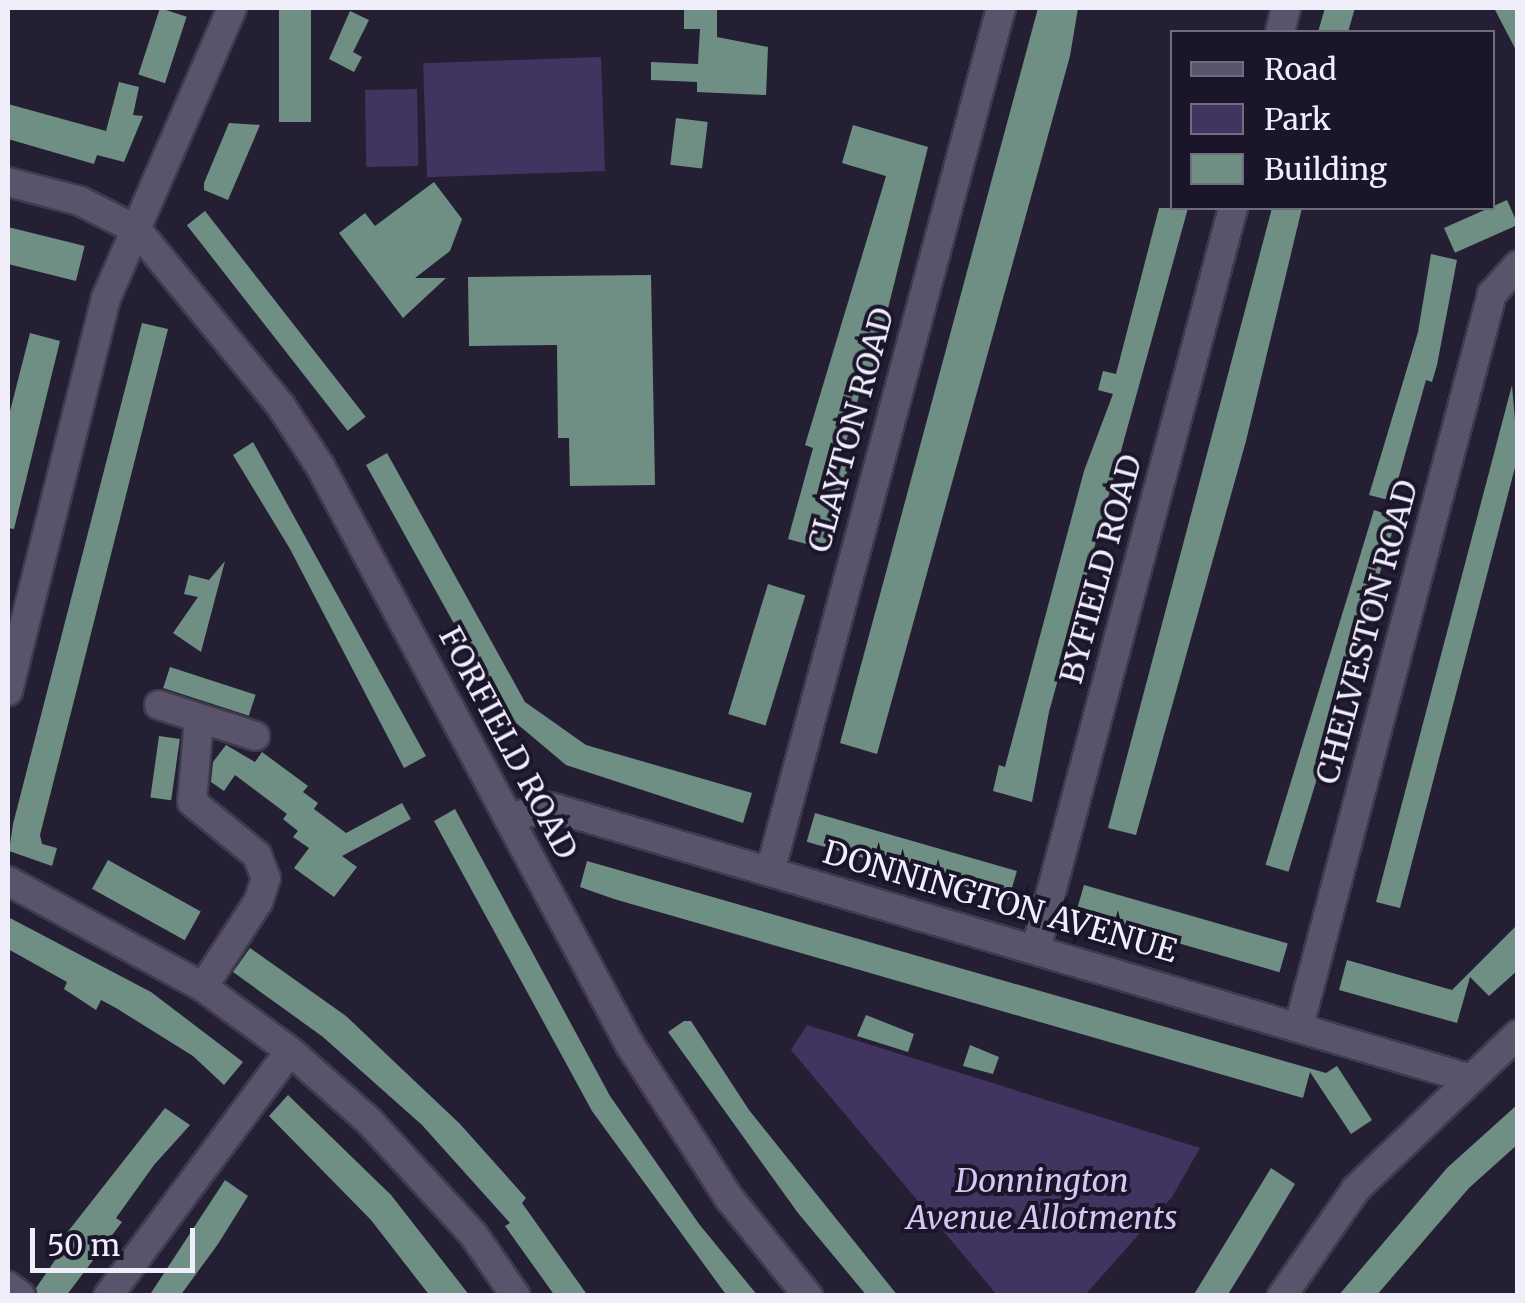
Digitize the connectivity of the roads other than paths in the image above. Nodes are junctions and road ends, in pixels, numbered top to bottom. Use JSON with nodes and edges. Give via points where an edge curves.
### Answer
{"nodes":[{"id":1,"x":232,"y":8,"type":"edge"},
{"id":2,"x":1002,"y":8,"type":"edge"},
{"id":3,"x":8,"y":182,"type":"edge"},
{"id":4,"x":1232,"y":210,"type":"edge"},
{"id":5,"x":137,"y":230,"type":"junction"},
{"id":6,"x":1518,"y":265,"type":"edge"},
{"id":7,"x":8,"y":691,"type":"edge"},
{"id":8,"x":159,"y":706,"type":"dead end"},
{"id":9,"x":199,"y":720,"type":"junction"},
{"id":10,"x":255,"y":736,"type":"dead end"},
{"id":11,"x":508,"y":818,"type":"junction"},
{"id":12,"x":770,"y":872,"type":"junction"},
{"id":13,"x":8,"y":880,"type":"edge"},
{"id":14,"x":1036,"y":949,"type":"junction"},
{"id":15,"x":202,"y":987,"type":"junction"},
{"id":16,"x":1299,"y":1026,"type":"junction"},
{"id":17,"x":1518,"y":1034,"type":"edge"},
{"id":18,"x":290,"y":1051,"type":"junction"},
{"id":19,"x":1471,"y":1078,"type":"junction"},
{"id":20,"x":8,"y":1286,"type":"edge"},
{"id":21,"x":21,"y":1296,"type":"edge"},
{"id":22,"x":108,"y":1296,"type":"edge"},
{"id":23,"x":516,"y":1296,"type":"edge"},
{"id":24,"x":808,"y":1296,"type":"edge"},
{"id":25,"x":1282,"y":1296,"type":"edge"}],
"edges":[{"from":1,"to":5,"type":"street"},
{"from":2,"to":12,"type":"street","name":"CLAYTON ROAD"},
{"from":3,"to":5,"type":"street","via":[[80,202]]},
{"from":4,"to":14,"type":"street","name":"BYFIELD ROAD"},
{"from":5,"to":7,"type":"street","via":[[106,298]]},
{"from":5,"to":11,"type":"street","name":"FORFIELD ROAD","via":[[310,448]]},
{"from":6,"to":16,"type":"street","name":"CHELVESTON ROAD","via":[[1492,294]]},
{"from":8,"to":9,"type":"street"},
{"from":9,"to":10,"type":"street"},
{"from":9,"to":15,"type":"street","via":[[192,802],[257,854],[266,878],[258,902]]},
{"from":11,"to":12,"type":"street","name":"DONNINGTON AVENUE","via":[[550,807]]},
{"from":11,"to":24,"type":"street","name":"FORFIELD ROAD","via":[[678,1124]]},
{"from":12,"to":14,"type":"street","name":"DONNINGTON AVENUE"},
{"from":13,"to":15,"type":"street"},
{"from":14,"to":16,"type":"street","name":"DONNINGTON AVENUE"},
{"from":15,"to":18,"type":"street"},
{"from":16,"to":19,"type":"street","name":"DONNINGTON AVENUE"},
{"from":17,"to":19,"type":"street"},
{"from":18,"to":22,"type":"street"},
{"from":18,"to":23,"type":"street","via":[[369,1120],[473,1234]]},
{"from":19,"to":25,"type":"street","via":[[1356,1190]]},
{"from":20,"to":21,"type":"street"}]}
